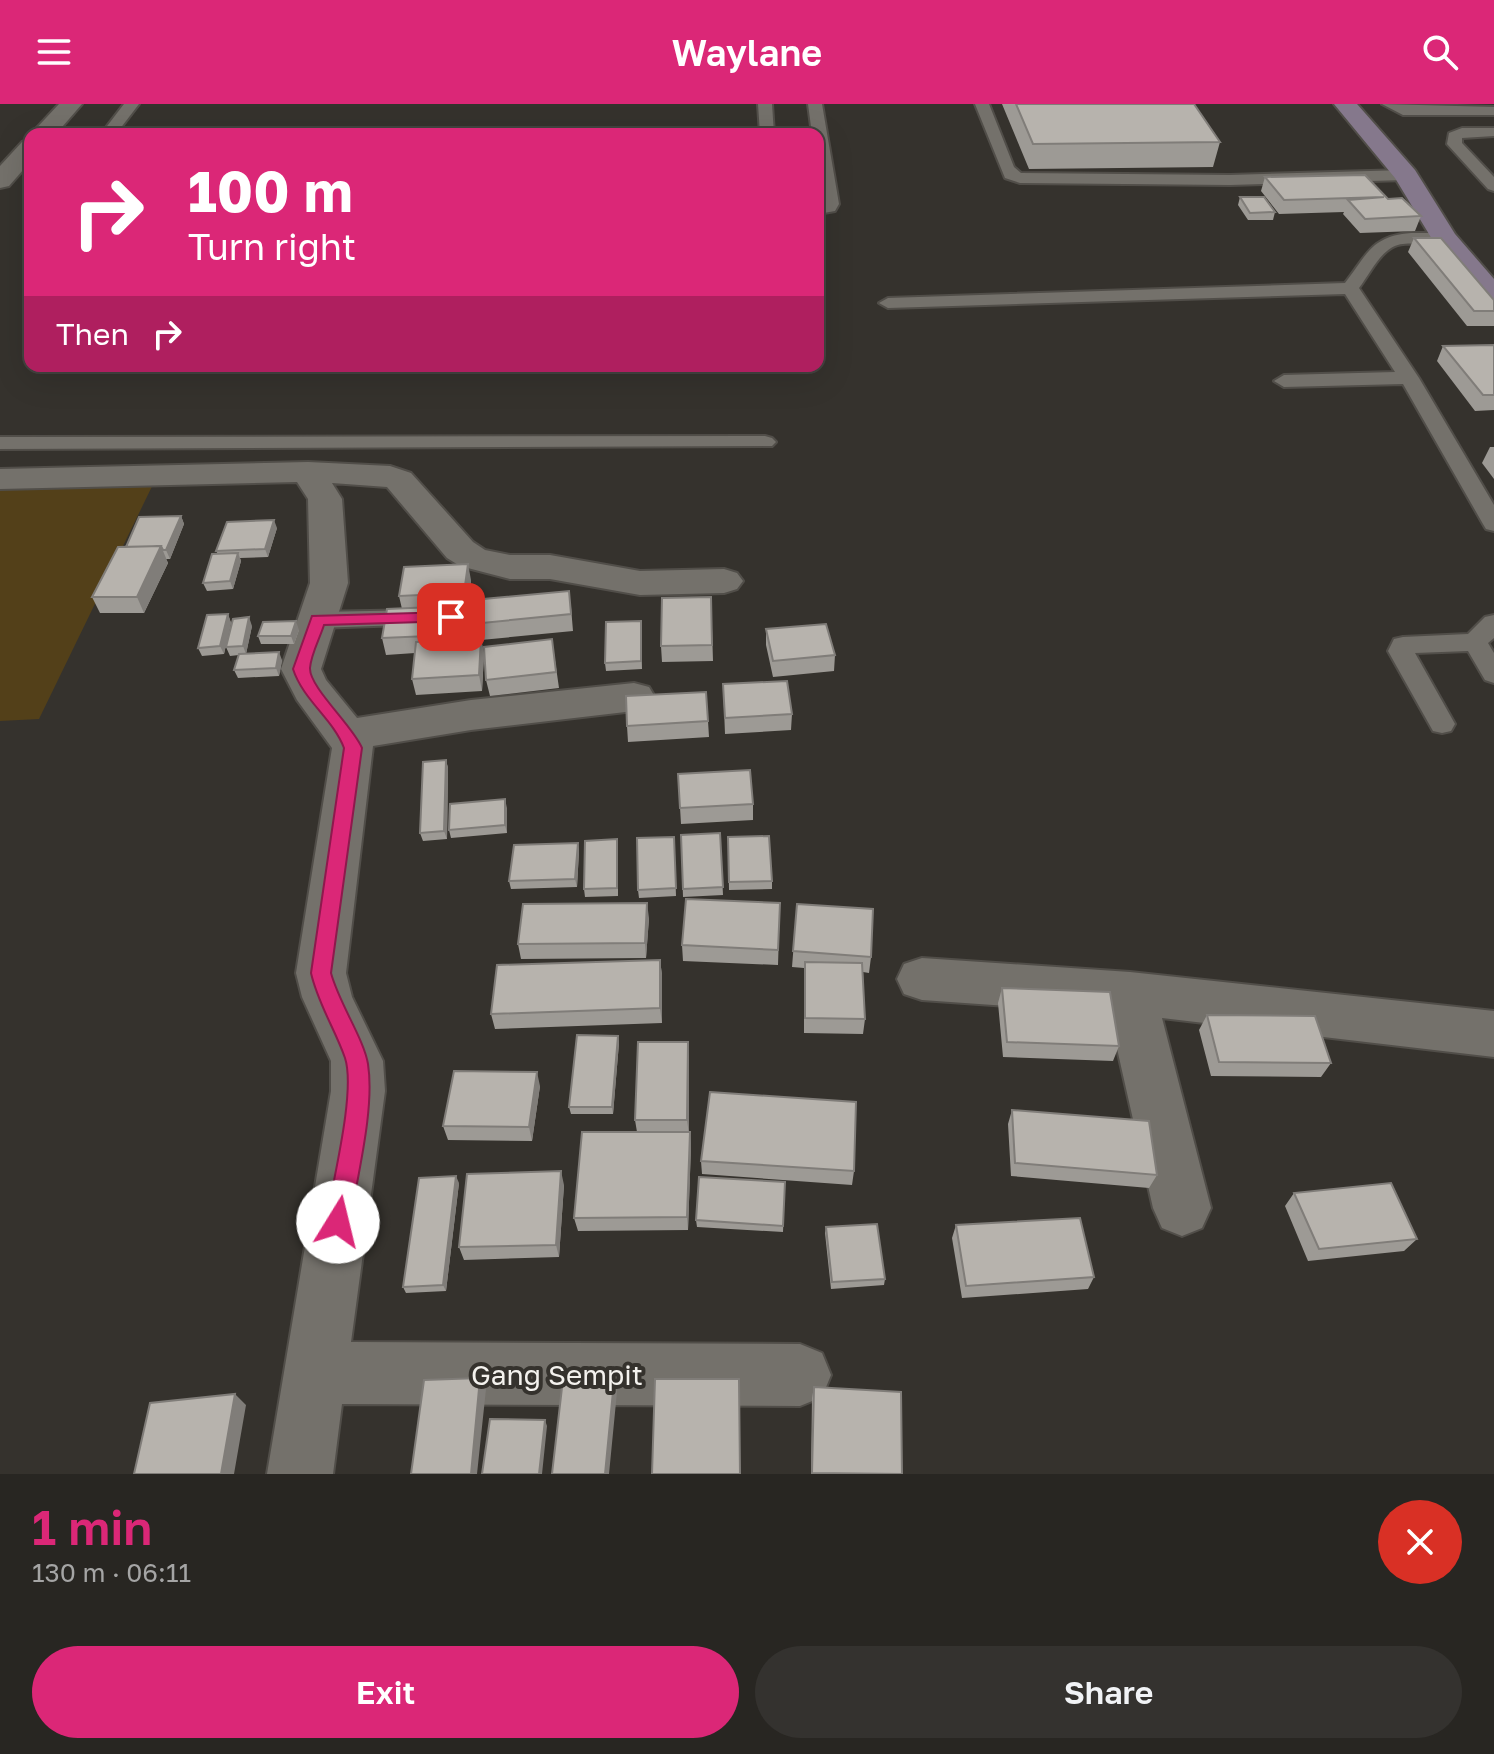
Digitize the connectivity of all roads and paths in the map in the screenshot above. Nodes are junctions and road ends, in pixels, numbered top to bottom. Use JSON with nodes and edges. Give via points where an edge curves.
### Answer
{"nodes":[{"id":1,"x":71,"y":104,"type":"edge"},
{"id":2,"x":132,"y":104,"type":"edge"},
{"id":3,"x":765,"y":104,"type":"edge"},
{"id":4,"x":815,"y":104,"type":"edge"},
{"id":5,"x":982,"y":104,"type":"edge"},
{"id":6,"x":1345,"y":104,"type":"edge"},
{"id":7,"x":1389,"y":104,"type":"edge"},
{"id":8,"x":1494,"y":111,"type":"edge"},
{"id":9,"x":49,"y":128,"type":"edge"},
{"id":10,"x":113,"y":128,"type":"edge"},
{"id":11,"x":767,"y":128,"type":"edge"},
{"id":12,"x":819,"y":128,"type":"edge"},
{"id":13,"x":1494,"y":132,"type":"edge"},
{"id":14,"x":24,"y":154,"type":"edge"},
{"id":15,"x":824,"y":160,"type":"edge"},
{"id":16,"x":1406,"y":175,"type":"junction"},
{"id":17,"x":0,"y":181,"type":"edge"},
{"id":18,"x":1494,"y":186,"type":"edge"},
{"id":19,"x":824,"y":208,"type":"edge"},
{"id":20,"x":1444,"y":238,"type":"junction"},
{"id":21,"x":1350,"y":288,"type":"junction"},
{"id":22,"x":1494,"y":297,"type":"edge"},
{"id":23,"x":888,"y":303,"type":"dead end"},
{"id":24,"x":1409,"y":378,"type":"junction"},
{"id":25,"x":1284,"y":381,"type":"dead end"},
{"id":26,"x":765,"y":442,"type":"dead end"},
{"id":27,"x":0,"y":443,"type":"edge"},
{"id":28,"x":308,"y":472,"type":"junction"},
{"id":29,"x":0,"y":479,"type":"edge"},
{"id":30,"x":1494,"y":524,"type":"edge"},
{"id":31,"x":724,"y":581,"type":"dead end"},
{"id":32,"x":451,"y":617,"type":"edge"},
{"id":33,"x":317,"y":620,"type":"junction"},
{"id":34,"x":1494,"y":623,"type":"edge"},
{"id":35,"x":1475,"y":642,"type":"junction"},
{"id":36,"x":1494,"y":674,"type":"edge"},
{"id":37,"x":634,"y":697,"type":"edge"},
{"id":38,"x":1442,"y":724,"type":"dead end"},
{"id":39,"x":348,"y":735,"type":"junction"},
{"id":40,"x":922,"y":979,"type":"dead end"},
{"id":41,"x":1130,"y":993,"type":"junction"},
{"id":42,"x":1494,"y":1034,"type":"edge"},
{"id":43,"x":1182,"y":1208,"type":"dead end"},
{"id":44,"x":314,"y":1373,"type":"junction"},
{"id":45,"x":800,"y":1375,"type":"dead end"},
{"id":46,"x":300,"y":1474,"type":"edge"}],
"edges":[{"from":1,"to":9,"type":"street"},
{"from":2,"to":10,"type":"lane"},
{"from":3,"to":11,"type":"lane"},
{"from":4,"to":12,"type":"lane"},
{"from":5,"to":16,"type":"lane","via":[[1006,167],[1020,178]]},
{"from":6,"to":16,"type":"street"},
{"from":7,"to":8,"type":"lane","via":[[1403,111]]},
{"from":13,"to":18,"type":"lane","via":[[1454,136],[1455,144]]},
{"from":14,"to":17,"type":"street"},
{"from":15,"to":19,"type":"lane","via":[[831,204]]},
{"from":16,"to":20,"type":"street"},
{"from":20,"to":21,"type":"lane","via":[[1390,241]]},
{"from":20,"to":22,"type":"street"},
{"from":21,"to":23,"type":"lane"},
{"from":21,"to":24,"type":"lane"},
{"from":24,"to":25,"type":"lane"},
{"from":24,"to":30,"type":"lane"},
{"from":26,"to":27,"type":"lane"},
{"from":28,"to":29,"type":"street"},
{"from":28,"to":31,"type":"street","via":[[399,480],[473,558],[640,583]]},
{"from":28,"to":33,"type":"street","via":[[325,499],[327,519],[329,583]]},
{"from":32,"to":33,"type":"lane"},
{"from":33,"to":39,"type":"street","via":[[301,669],[306,683]]},
{"from":34,"to":35,"type":"lane"},
{"from":35,"to":36,"type":"lane"},
{"from":35,"to":38,"type":"lane","via":[[1403,645],[1401,651]]},
{"from":37,"to":39,"type":"street"},
{"from":39,"to":44,"type":"street","via":[[353,748],[351,775],[321,973],[357,1061],[358,1091]]},
{"from":40,"to":41,"type":"street"},
{"from":41,"to":42,"type":"street"},
{"from":41,"to":43,"type":"street"},
{"from":44,"to":45,"type":"street","name":"Gang Sempit"},
{"from":44,"to":46,"type":"street"}]}
